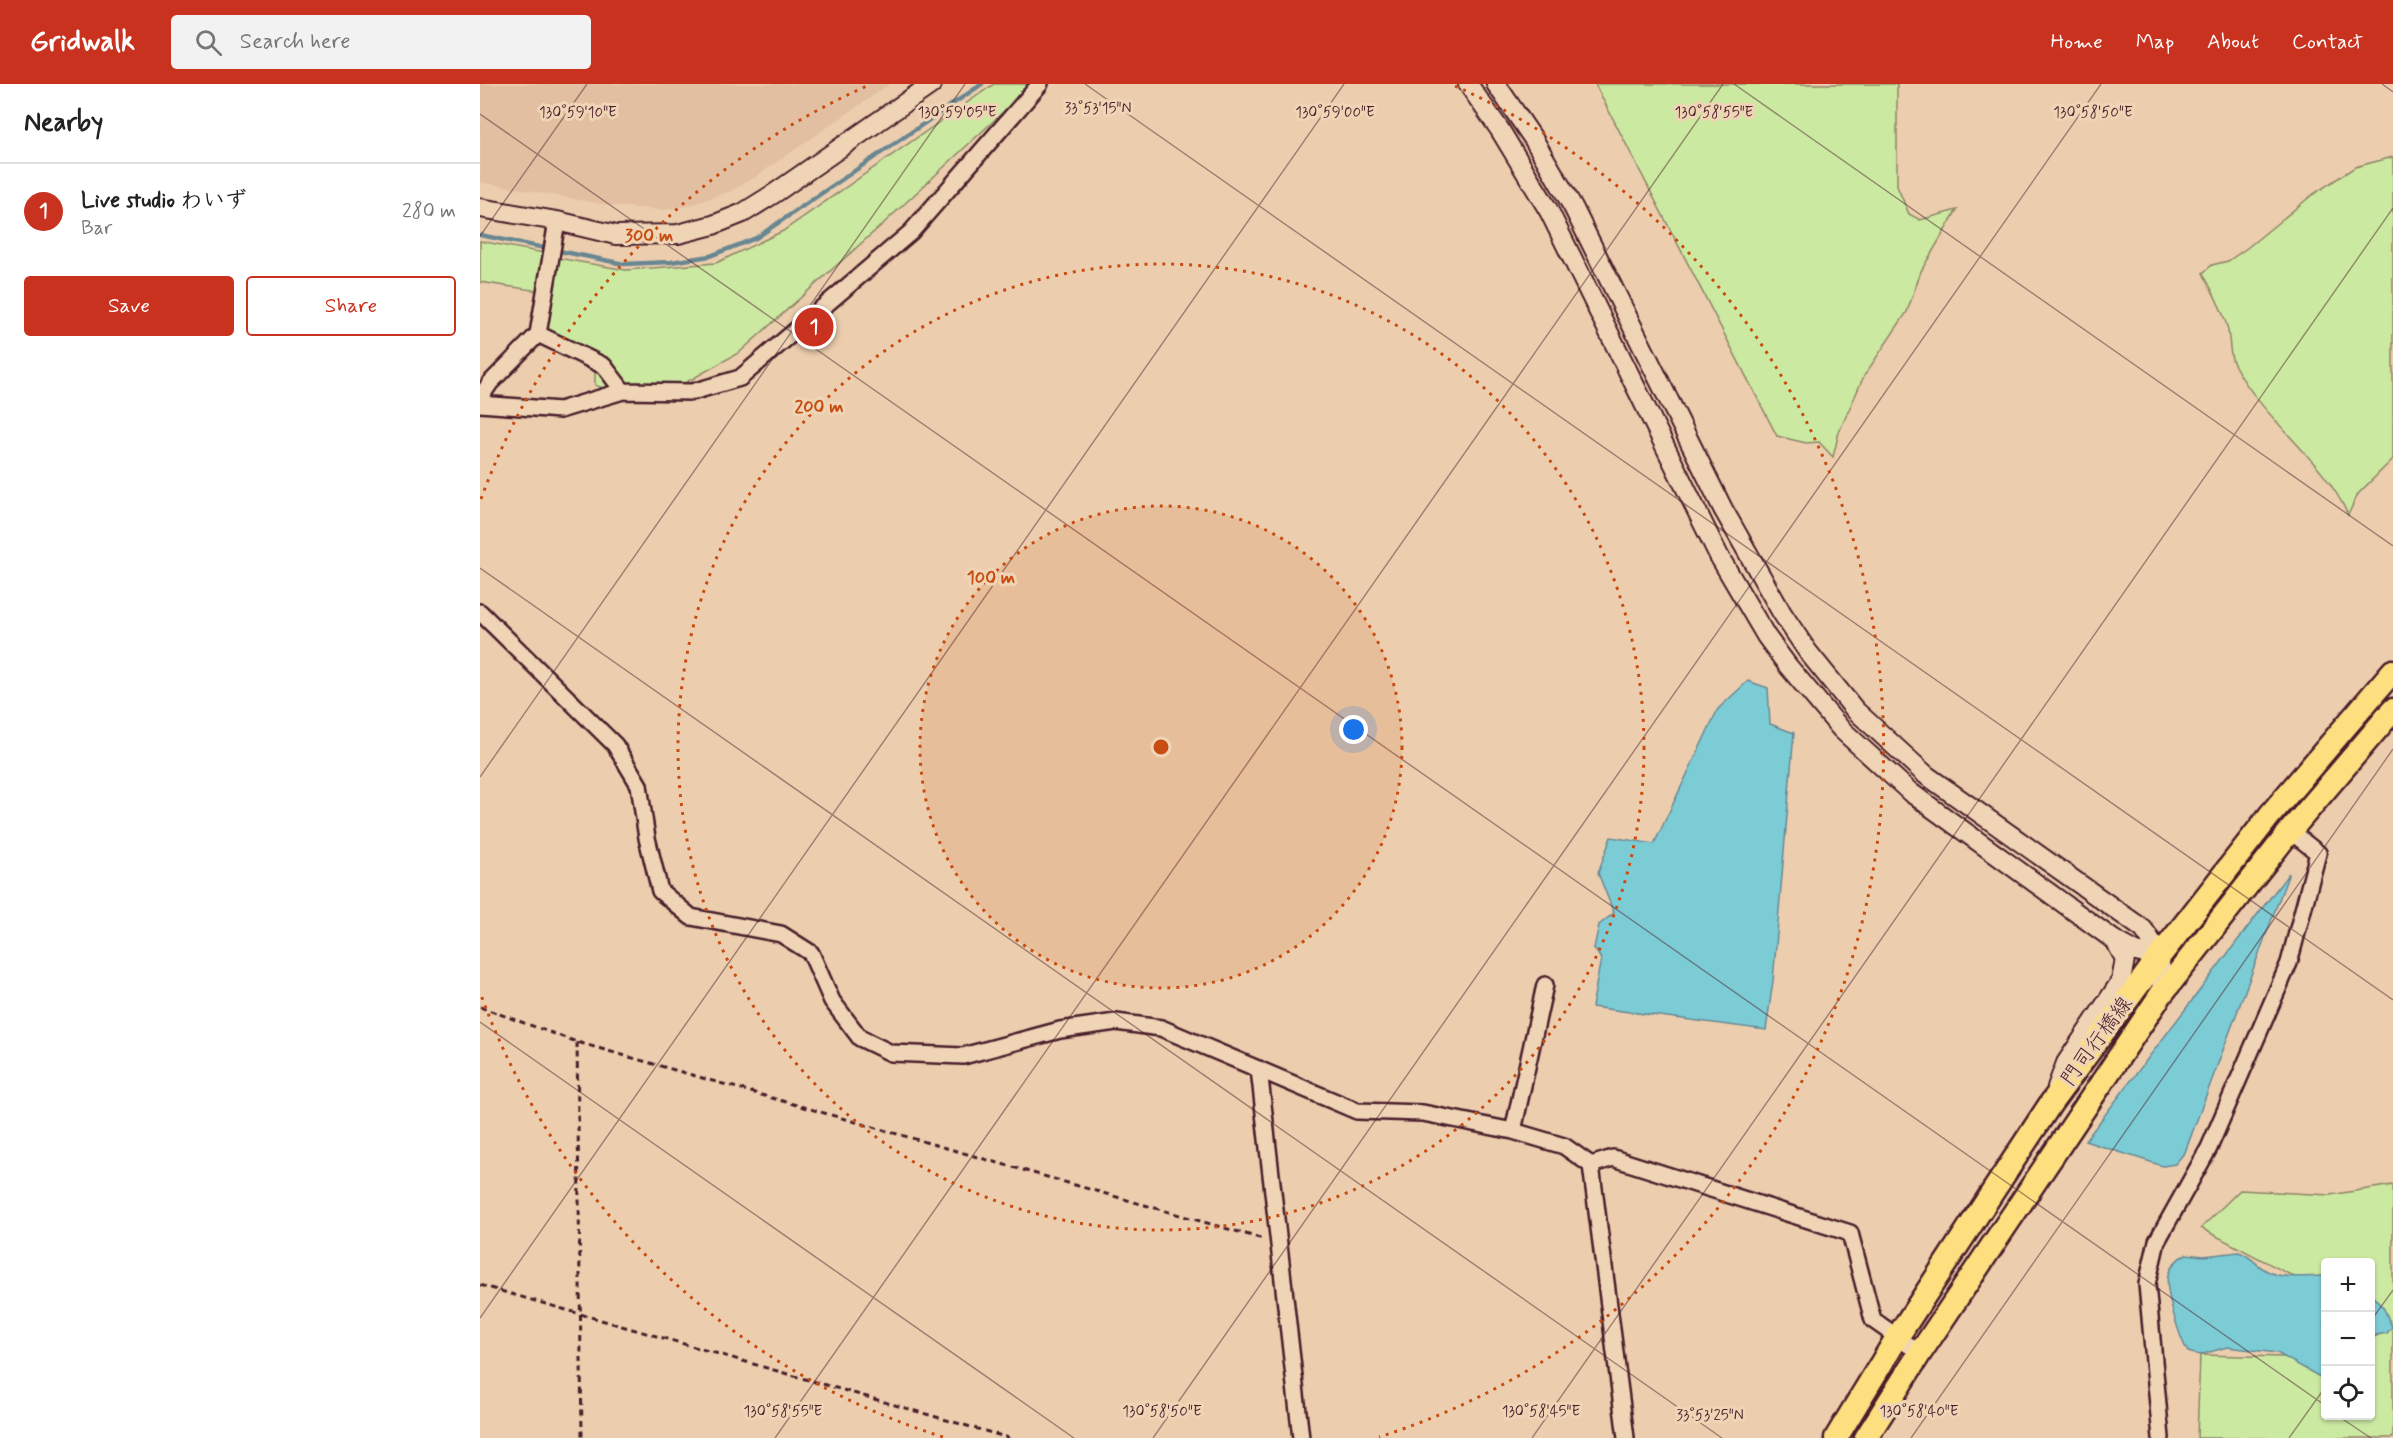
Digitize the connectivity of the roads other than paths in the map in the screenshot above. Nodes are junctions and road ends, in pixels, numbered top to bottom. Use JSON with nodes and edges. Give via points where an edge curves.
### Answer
{"nodes":[{"id":1,"x":932,"y":84,"type":"edge"},
{"id":2,"x":1040,"y":84,"type":"edge"},
{"id":3,"x":1468,"y":84,"type":"edge"},
{"id":4,"x":1496,"y":84,"type":"edge"},
{"id":5,"x":480,"y":208,"type":"edge"},
{"id":6,"x":557,"y":222,"type":"junction"},
{"id":7,"x":538,"y":334,"type":"junction"},
{"id":8,"x":624,"y":391,"type":"junction"},
{"id":9,"x":480,"y":398,"type":"edge"},
{"id":10,"x":480,"y":404,"type":"edge"},
{"id":11,"x":480,"y":612,"type":"edge"},
{"id":12,"x":2393,"y":671,"type":"edge"},
{"id":13,"x":2393,"y":700,"type":"edge"},
{"id":14,"x":2393,"y":710,"type":"edge"},
{"id":15,"x":2290,"y":831,"type":"junction"},
{"id":16,"x":2189,"y":920,"type":"junction"},
{"id":17,"x":2133,"y":921,"type":"junction"},
{"id":18,"x":2114,"y":940,"type":"junction"},
{"id":19,"x":2159,"y":957,"type":"junction"},
{"id":20,"x":1545,"y":985,"type":"dead end"},
{"id":21,"x":2160,"y":996,"type":"junction"},
{"id":22,"x":1259,"y":1070,"type":"junction"},
{"id":23,"x":2051,"y":1103,"type":"junction"},
{"id":24,"x":1513,"y":1131,"type":"junction"},
{"id":25,"x":1591,"y":1165,"type":"junction"},
{"id":26,"x":1898,"y":1336,"type":"junction"},
{"id":27,"x":1920,"y":1353,"type":"junction"},
{"id":28,"x":1301,"y":1438,"type":"edge"},
{"id":29,"x":1626,"y":1438,"type":"edge"},
{"id":30,"x":1836,"y":1438,"type":"edge"},
{"id":31,"x":1866,"y":1438,"type":"edge"},
{"id":32,"x":2161,"y":1438,"type":"edge"}],
"edges":[{"from":1,"to":6,"type":"street","via":[[767,198],[712,225],[678,234],[616,235]]},
{"from":2,"to":8,"type":"street","via":[[911,232],[740,378],[692,392]]},
{"from":3,"to":18,"type":"street","via":[[1549,211],[1719,556],[1760,627],[1783,658],[1841,729],[1910,792]]},
{"from":4,"to":17,"type":"street","via":[[1574,207],[1722,509],[1808,652],[1855,710],[1926,775]]},
{"from":5,"to":6,"type":"street"},
{"from":6,"to":7,"type":"street"},
{"from":7,"to":8,"type":"street","via":[[604,366]]},
{"from":7,"to":9,"type":"street"},
{"from":8,"to":10,"type":"street","via":[[560,410]]},
{"from":11,"to":22,"type":"street","via":[[615,745],[639,785],[660,891],[691,917],[781,934],[812,953],[832,1001],[860,1038],[891,1053],[963,1056],[1060,1030],[1116,1022],[1161,1028]]},
{"from":12,"to":16,"type":"main road","name":"門司行橋線","via":[[2270,815]]},
{"from":13,"to":19,"type":"main road","via":[[2376,714],[2315,785],[2182,946]]},
{"from":14,"to":15,"type":"main road","name":"門司行橋線"},
{"from":15,"to":21,"type":"main road","name":"門司行橋線"},
{"from":15,"to":32,"type":"street","via":[[2318,853],[2289,963],[2209,1148],[2157,1241],[2147,1284]]},
{"from":16,"to":17,"type":"street","via":[[2168,930]]},
{"from":16,"to":19,"type":"main road","name":"門司行橋線"},
{"from":17,"to":19,"type":"street","via":[[2150,938]]},
{"from":18,"to":19,"type":"street","via":[[2136,952]]},
{"from":18,"to":23,"type":"street","via":[[2125,959],[2121,981],[2066,1063]]},
{"from":19,"to":21,"type":"street"},
{"from":19,"to":23,"type":"main road","name":"門司行橋線"},
{"from":20,"to":24,"type":"street"},
{"from":21,"to":27,"type":"main road","name":"門司行橋線"},
{"from":22,"to":24,"type":"street","via":[[1356,1112],[1423,1113]]},
{"from":22,"to":28,"type":"street"},
{"from":23,"to":26,"type":"main road","name":"門司行橋線"},
{"from":24,"to":25,"type":"street","via":[[1564,1146]]},
{"from":25,"to":26,"type":"street","via":[[1613,1158],[1850,1233],[1873,1320]]},
{"from":25,"to":29,"type":"street"},
{"from":26,"to":27,"type":"street"},
{"from":26,"to":30,"type":"main road","name":"門司行橋線"},
{"from":27,"to":31,"type":"main road","name":"門司行橋線"}]}
